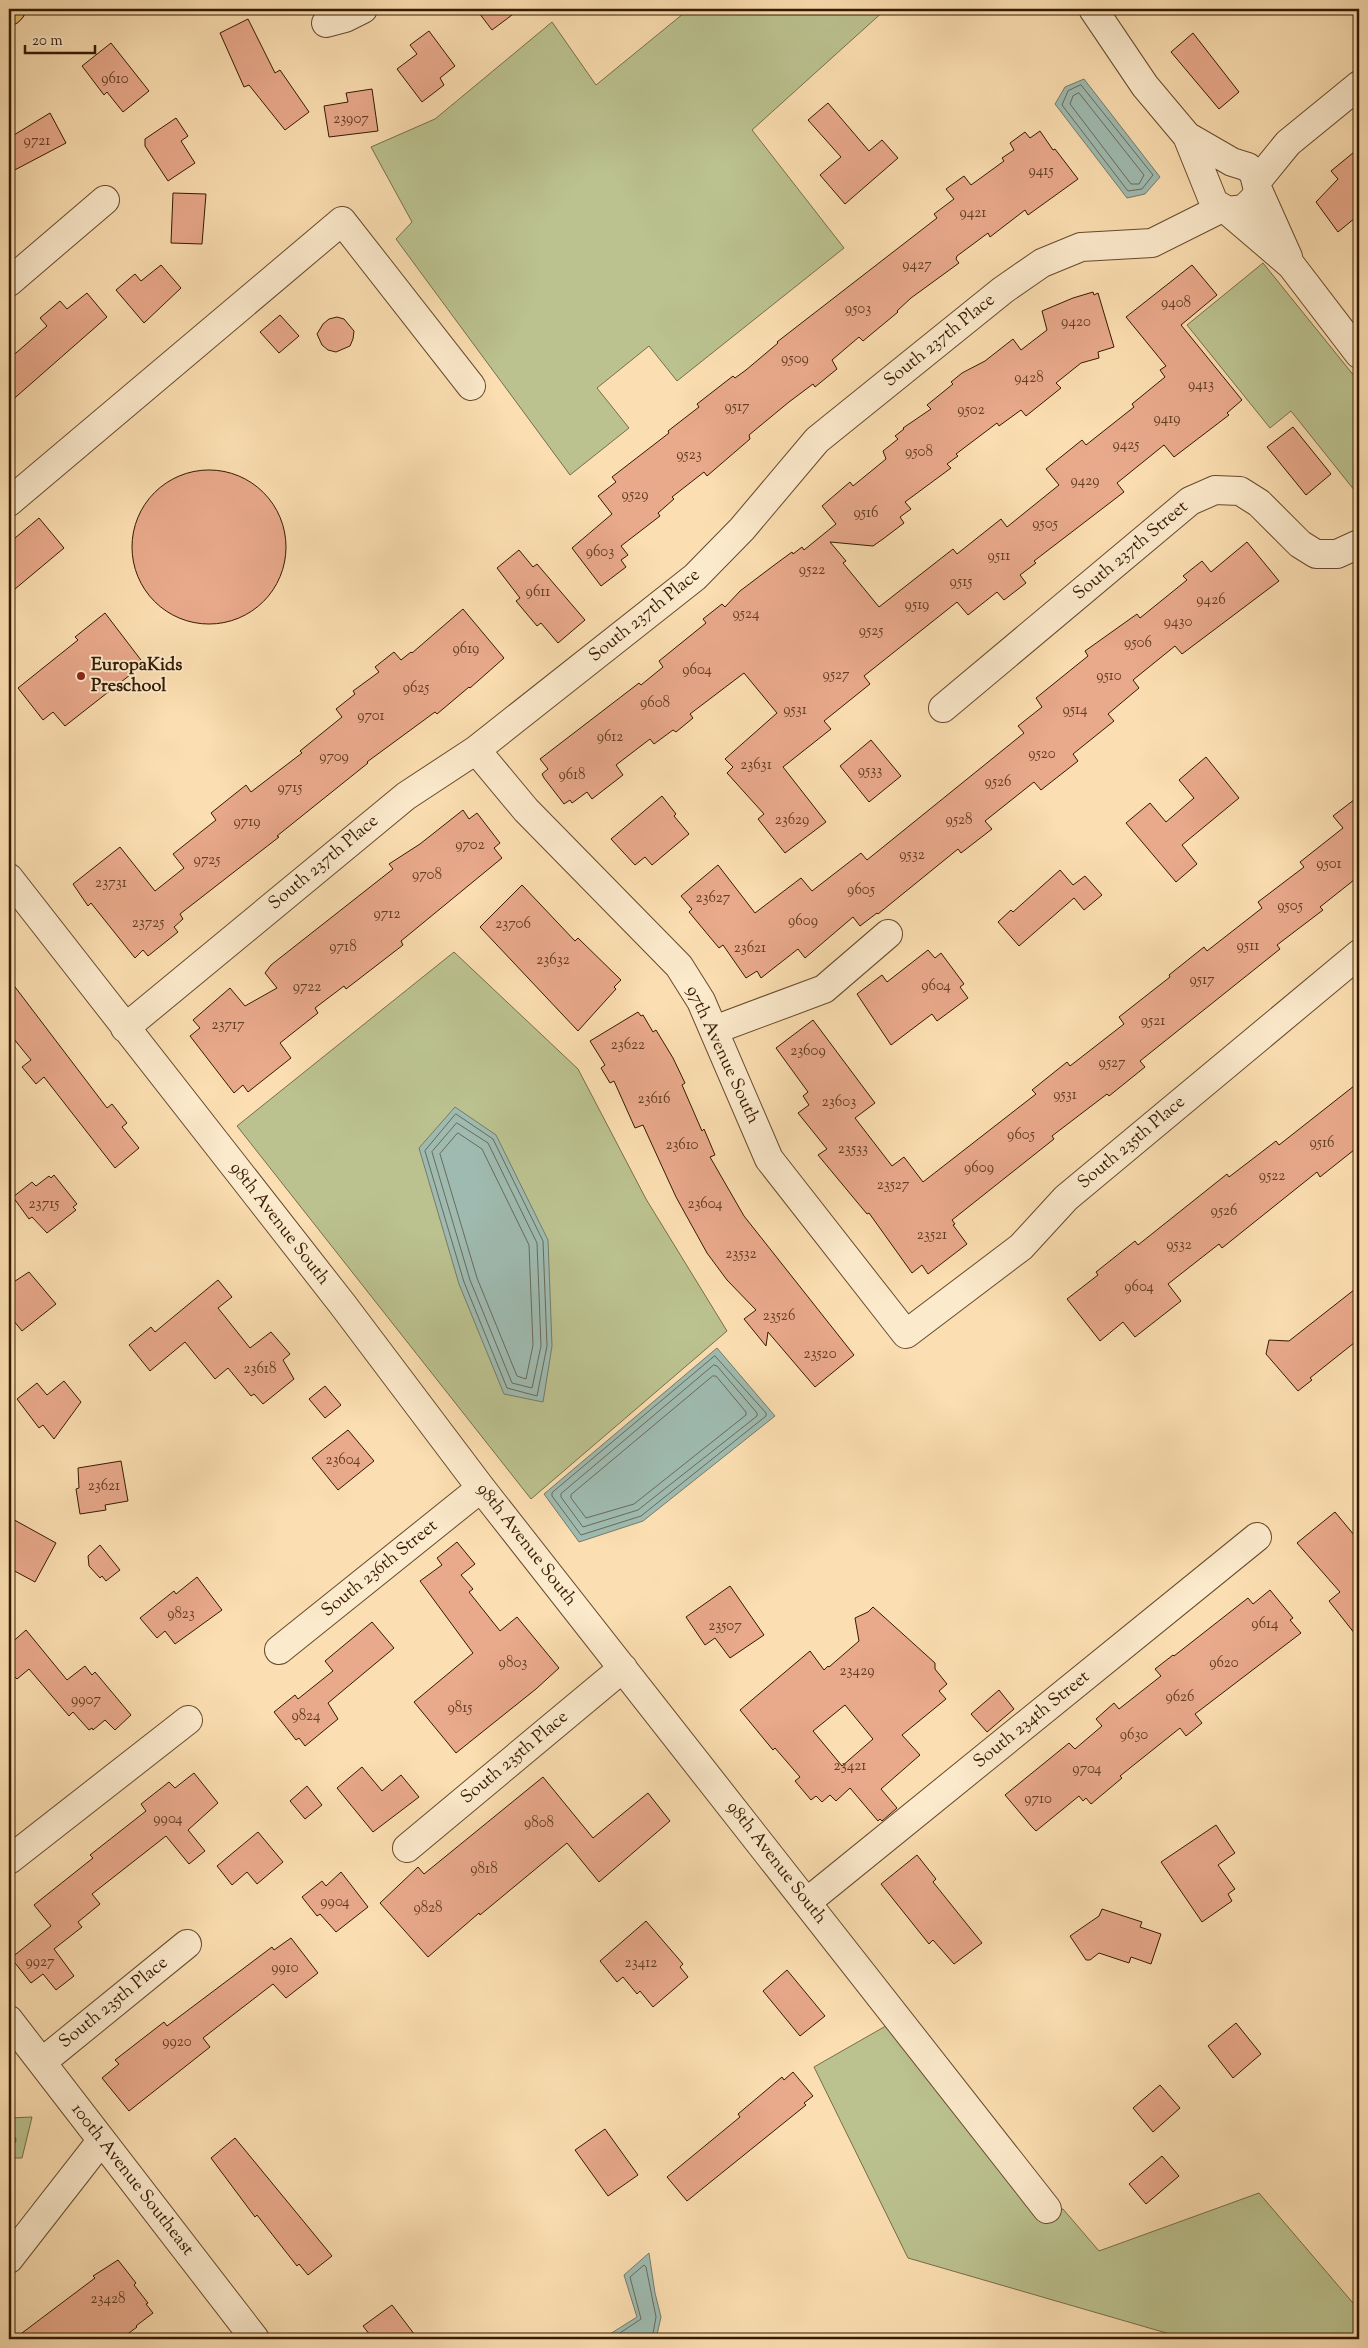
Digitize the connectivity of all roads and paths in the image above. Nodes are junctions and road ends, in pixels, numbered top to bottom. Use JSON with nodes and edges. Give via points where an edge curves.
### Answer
{"nodes":[{"id":1,"x":363,"y":9,"type":"edge"},
{"id":2,"x":1093,"y":9,"type":"edge"},
{"id":3,"x":326,"y":23,"type":"dead end"},
{"id":4,"x":1359,"y":85,"type":"edge"},
{"id":5,"x":1187,"y":136,"type":"junction"},
{"id":6,"x":1247,"y":174,"type":"junction"},
{"id":7,"x":105,"y":200,"type":"dead end"},
{"id":8,"x":1216,"y":201,"type":"junction"},
{"id":9,"x":1291,"y":265,"type":"junction"},
{"id":10,"x":9,"y":282,"type":"edge"},
{"id":11,"x":1359,"y":354,"type":"edge"},
{"id":12,"x":471,"y":386,"type":"dead end"},
{"id":13,"x":9,"y":502,"type":"edge"},
{"id":14,"x":1359,"y":544,"type":"edge"},
{"id":15,"x":943,"y":708,"type":"dead end"},
{"id":16,"x":476,"y":750,"type":"junction"},
{"id":17,"x":9,"y":878,"type":"edge"},
{"id":18,"x":888,"y":934,"type":"dead end"},
{"id":19,"x":1359,"y":954,"type":"edge"},
{"id":20,"x":125,"y":1028,"type":"junction"},
{"id":21,"x":714,"y":1030,"type":"junction"},
{"id":22,"x":906,"y":1334,"type":"joint"},
{"id":23,"x":481,"y":1488,"type":"junction"},
{"id":24,"x":1257,"y":1537,"type":"dead end"},
{"id":25,"x":279,"y":1650,"type":"dead end"},
{"id":26,"x":623,"y":1668,"type":"junction"},
{"id":27,"x":188,"y":1720,"type":"dead end"},
{"id":28,"x":407,"y":1848,"type":"dead end"},
{"id":29,"x":9,"y":1860,"type":"edge"},
{"id":30,"x":807,"y":1902,"type":"junction"},
{"id":31,"x":187,"y":1944,"type":"dead end"},
{"id":32,"x":9,"y":2020,"type":"edge"},
{"id":33,"x":42,"y":2062,"type":"junction"},
{"id":34,"x":101,"y":2140,"type":"junction"},
{"id":35,"x":1047,"y":2209,"type":"dead end"},
{"id":36,"x":9,"y":2259,"type":"edge"},
{"id":37,"x":255,"y":2339,"type":"edge"}],
"edges":[{"from":1,"to":3,"type":"street"},
{"from":2,"to":5,"type":"street","via":[[1145,86]]},
{"from":4,"to":6,"type":"street"},
{"from":5,"to":6,"type":"street"},
{"from":5,"to":8,"type":"street"},
{"from":6,"to":8,"type":"street","via":[[1219,166],[1214,171]]},
{"from":6,"to":8,"type":"street","name":"South 237th Place","via":[[1255,198],[1244,209]]},
{"from":6,"to":9,"type":"street"},
{"from":7,"to":10,"type":"street"},
{"from":8,"to":9,"type":"street"},
{"from":8,"to":16,"type":"street","name":"South 237th Place","via":[[1152,243],[1081,247],[1042,263],[1003,290],[817,440],[742,529],[695,577]]},
{"from":9,"to":11,"type":"street"},
{"from":12,"to":13,"type":"street","via":[[342,221]]},
{"from":14,"to":15,"type":"street","name":"South 237th Street","via":[[1337,554],[1316,554],[1300,544],[1253,499],[1240,491],[1215,490],[1190,501]]},
{"from":16,"to":20,"type":"street","name":"South 237th Place","via":[[406,796]]},
{"from":16,"to":21,"type":"street","name":"97th Avenue South","via":[[526,810],[679,966],[701,1000]]},
{"from":17,"to":20,"type":"street","name":"98th Avenue South"},
{"from":18,"to":21,"type":"street","via":[[824,989]]},
{"from":19,"to":22,"type":"street","name":"South 235th Place","via":[[1066,1198],[1021,1247]]},
{"from":20,"to":23,"type":"street","name":"98th Avenue South","via":[[343,1304]]},
{"from":21,"to":22,"type":"street","name":"97th Avenue South","via":[[769,1160]]},
{"from":23,"to":25,"type":"street","name":"South 236th Street"},
{"from":23,"to":26,"type":"street","name":"98th Avenue South"},
{"from":24,"to":30,"type":"street","name":"South 234th Street"},
{"from":26,"to":28,"type":"street","name":"South 235th Place"},
{"from":26,"to":30,"type":"street","name":"98th Avenue South"},
{"from":27,"to":29,"type":"street"},
{"from":30,"to":35,"type":"street","name":"98th Avenue South"},
{"from":31,"to":33,"type":"street","name":"South 235th Place"},
{"from":32,"to":33,"type":"street","name":"100th Avenue Southeast"},
{"from":33,"to":34,"type":"street","name":"100th Avenue Southeast"},
{"from":34,"to":36,"type":"street"},
{"from":34,"to":37,"type":"street","name":"100th Avenue Southeast"}]}
